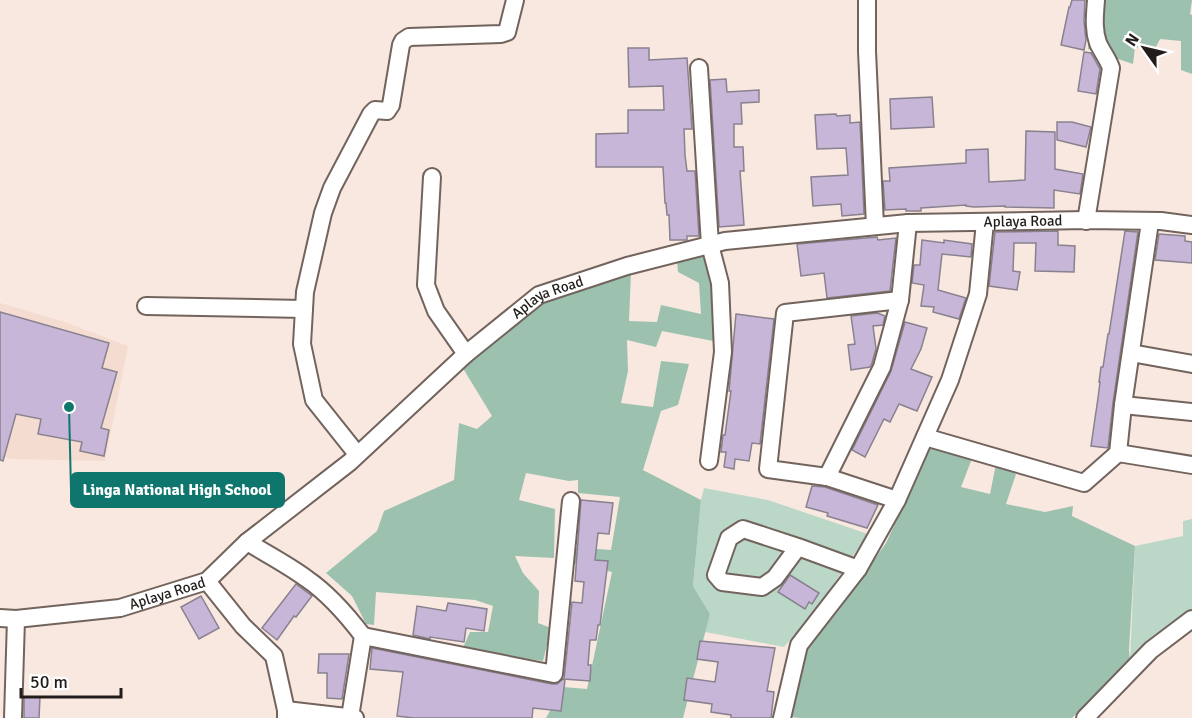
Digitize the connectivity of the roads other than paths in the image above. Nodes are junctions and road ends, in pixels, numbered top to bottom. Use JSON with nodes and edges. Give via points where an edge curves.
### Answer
{"nodes":[{"id":1,"x":515,"y":0,"type":"edge"},
{"id":2,"x":867,"y":0,"type":"edge"},
{"id":3,"x":1096,"y":0,"type":"edge"},
{"id":4,"x":699,"y":68,"type":"dead end"},
{"id":5,"x":432,"y":177,"type":"dead end"},
{"id":6,"x":1086,"y":221,"type":"junction"},
{"id":7,"x":985,"y":222,"type":"junction"},
{"id":8,"x":1150,"y":222,"type":"junction"},
{"id":9,"x":908,"y":223,"type":"junction"},
{"id":10,"x":1192,"y":225,"type":"edge"},
{"id":11,"x":875,"y":226,"type":"junction"},
{"id":12,"x":710,"y":245,"type":"junction"},
{"id":13,"x":900,"y":300,"type":"junction"},
{"id":14,"x":146,"y":306,"type":"dead end"},
{"id":15,"x":304,"y":309,"type":"junction"},
{"id":16,"x":1131,"y":353,"type":"junction"},
{"id":17,"x":466,"y":354,"type":"junction"},
{"id":18,"x":1192,"y":364,"type":"edge"},
{"id":19,"x":1123,"y":405,"type":"junction"},
{"id":20,"x":1192,"y":412,"type":"edge"},
{"id":21,"x":925,"y":437,"type":"junction"},
{"id":22,"x":1118,"y":453,"type":"junction"},
{"id":23,"x":357,"y":454,"type":"junction"},
{"id":24,"x":709,"y":461,"type":"dead end"},
{"id":25,"x":1192,"y":465,"type":"edge"},
{"id":26,"x":828,"y":477,"type":"junction"},
{"id":27,"x":897,"y":500,"type":"junction"},
{"id":28,"x":571,"y":501,"type":"dead end"},
{"id":29,"x":247,"y":542,"type":"junction"},
{"id":30,"x":798,"y":547,"type":"junction"},
{"id":31,"x":858,"y":568,"type":"junction"},
{"id":32,"x":207,"y":581,"type":"junction"},
{"id":33,"x":8,"y":619,"type":"edge"},
{"id":34,"x":1192,"y":619,"type":"edge"},
{"id":35,"x":363,"y":636,"type":"junction"},
{"id":36,"x":286,"y":714,"type":"edge"},
{"id":37,"x":350,"y":717,"type":"edge"},
{"id":38,"x":13,"y":718,"type":"edge"},
{"id":39,"x":356,"y":718,"type":"edge"},
{"id":40,"x":782,"y":718,"type":"edge"},
{"id":41,"x":1085,"y":718,"type":"edge"}],
"edges":[{"from":1,"to":15,"type":"street","via":[[507,32],[403,40],[391,105],[387,111],[375,110],[371,114],[332,188],[323,213]]},
{"from":2,"to":11,"type":"street"},
{"from":3,"to":6,"type":"street","via":[[1096,33],[1111,68]]},
{"from":4,"to":12,"type":"street"},
{"from":5,"to":17,"type":"street","via":[[426,285],[436,311]]},
{"from":6,"to":7,"type":"street","name":"Aplaya Road"},
{"from":6,"to":8,"type":"street","name":"Aplaya Road"},
{"from":7,"to":9,"type":"street","name":"Aplaya Road"},
{"from":7,"to":21,"type":"street","via":[[978,294],[950,380]]},
{"from":8,"to":10,"type":"street","name":"Aplaya Road"},
{"from":8,"to":16,"type":"street"},
{"from":9,"to":11,"type":"street","name":"Aplaya Road"},
{"from":9,"to":13,"type":"street"},
{"from":11,"to":12,"type":"street","name":"Aplaya Road"},
{"from":12,"to":17,"type":"street","name":"Aplaya Road","via":[[627,266],[539,295]]},
{"from":12,"to":24,"type":"street","via":[[720,283],[723,352]]},
{"from":13,"to":26,"type":"street","via":[[882,367]]},
{"from":13,"to":26,"type":"street","via":[[785,313],[768,469]]},
{"from":14,"to":15,"type":"street"},
{"from":15,"to":23,"type":"street","via":[[302,344],[314,400]]},
{"from":16,"to":18,"type":"street"},
{"from":16,"to":19,"type":"street"},
{"from":17,"to":23,"type":"street","name":"Aplaya Road"},
{"from":19,"to":20,"type":"street"},
{"from":19,"to":22,"type":"street"},
{"from":21,"to":22,"type":"street","via":[[1084,483]]},
{"from":21,"to":27,"type":"street"},
{"from":22,"to":25,"type":"street"},
{"from":23,"to":29,"type":"street","name":"Aplaya Road"},
{"from":26,"to":27,"type":"street"},
{"from":27,"to":31,"type":"street"},
{"from":28,"to":35,"type":"street","via":[[554,674]]},
{"from":29,"to":32,"type":"street","name":"Aplaya Road"},
{"from":29,"to":35,"type":"street","via":[[315,584]]},
{"from":30,"to":30,"type":"street","via":[[743,530],[729,538],[717,575],[722,582],[762,587],[775,578]]},
{"from":30,"to":31,"type":"street"},
{"from":31,"to":40,"type":"street","via":[[798,645]]},
{"from":32,"to":33,"type":"street","name":"Aplaya Road","via":[[120,608]]},
{"from":32,"to":36,"type":"street","via":[[243,626],[274,656]]},
{"from":33,"to":38,"type":"street"},
{"from":34,"to":41,"type":"street","via":[[1151,650]]},
{"from":35,"to":37,"type":"street"},
{"from":36,"to":37,"type":"street"},
{"from":37,"to":39,"type":"street"}]}
